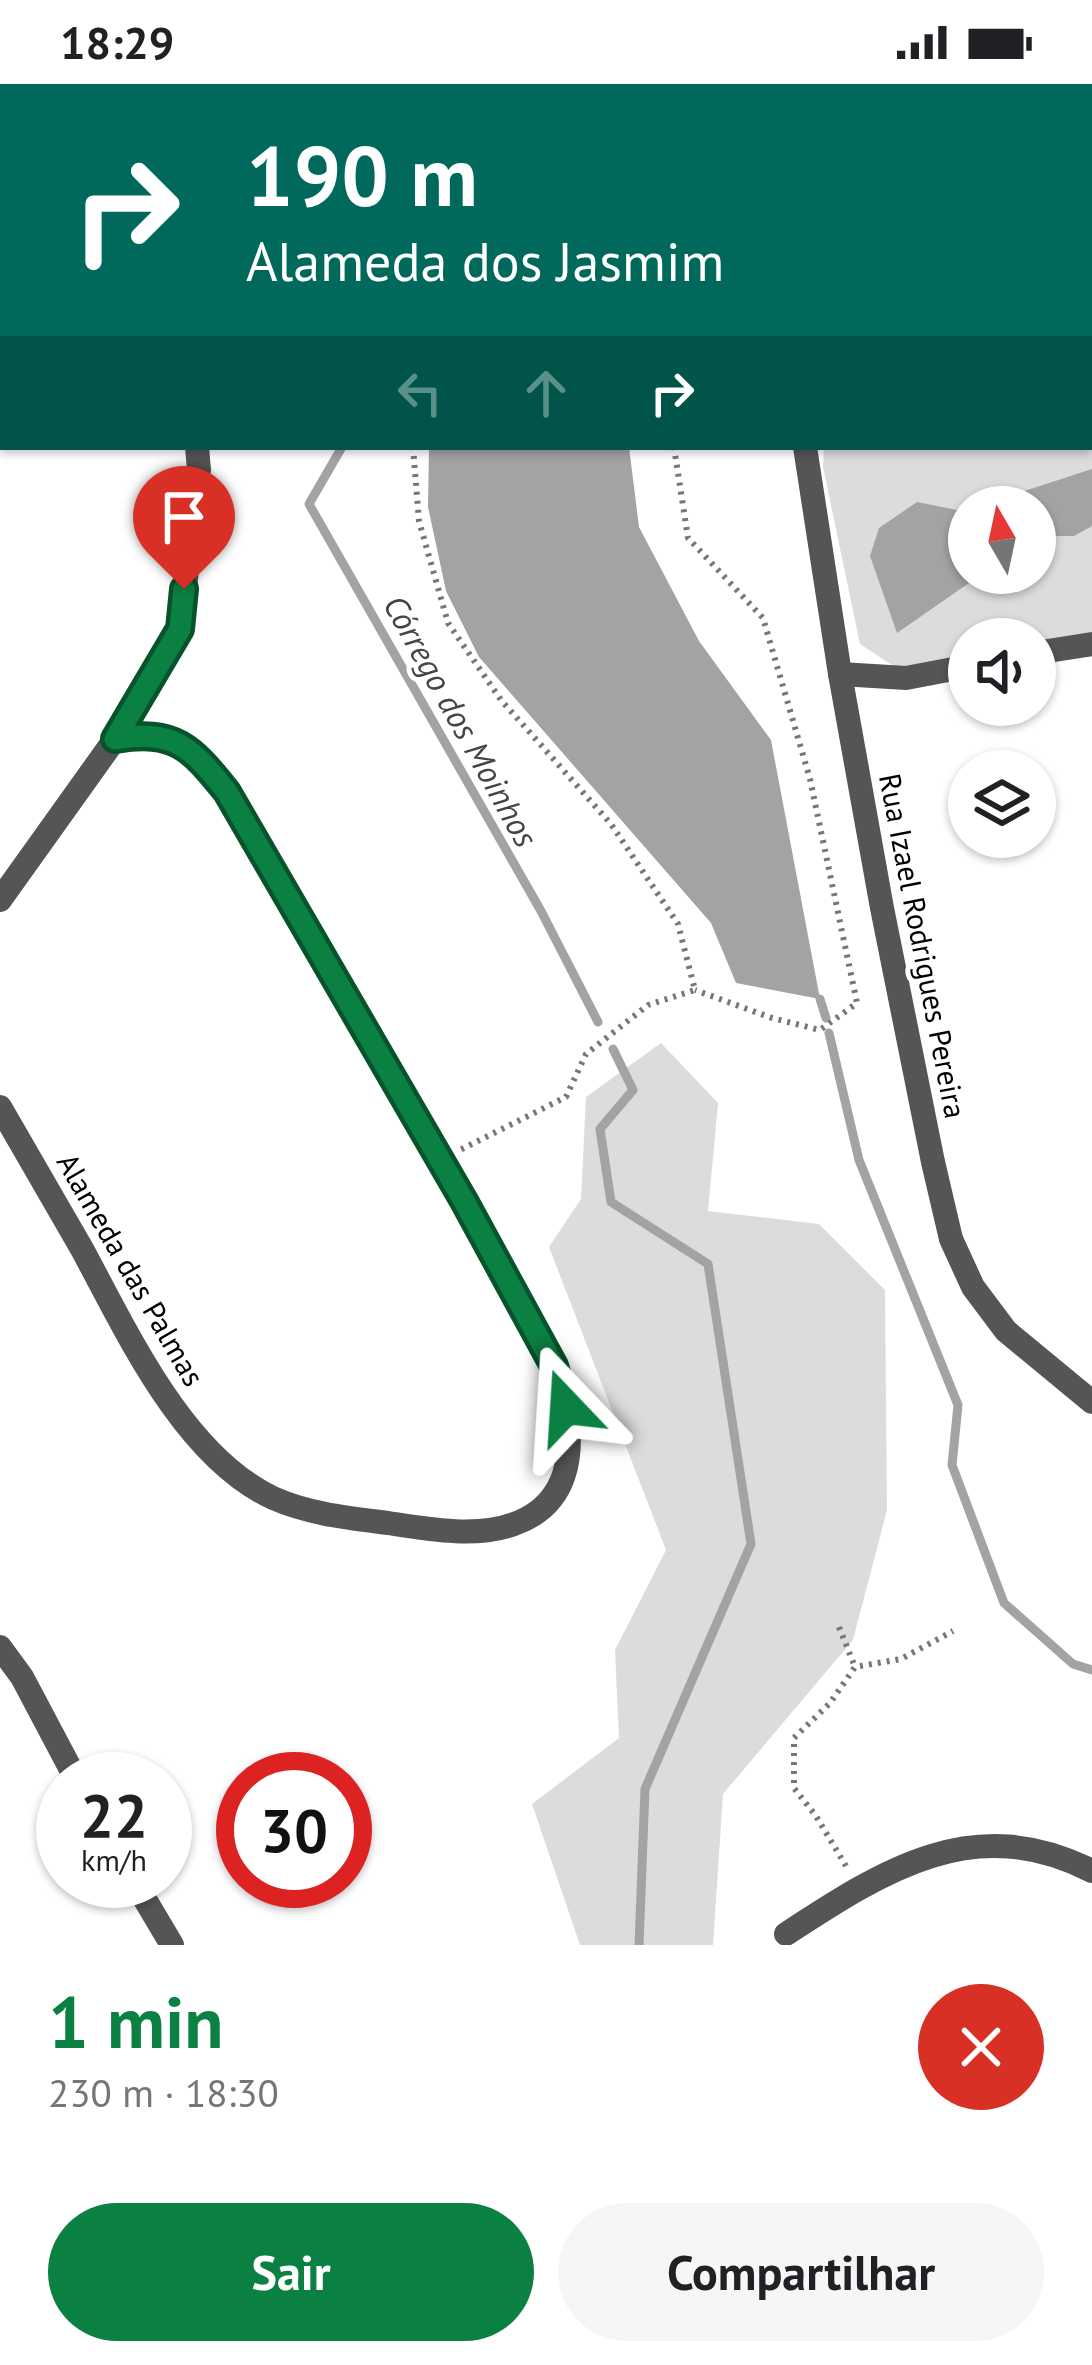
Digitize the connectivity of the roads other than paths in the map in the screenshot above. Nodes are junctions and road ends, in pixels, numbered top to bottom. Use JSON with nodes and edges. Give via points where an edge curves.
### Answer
{"nodes":[{"id":1,"x":197,"y":450,"type":"edge"},
{"id":2,"x":805,"y":450,"type":"edge"},
{"id":3,"x":1092,"y":644,"type":"edge"},
{"id":4,"x":1056,"y":650,"type":"edge"},
{"id":5,"x":948,"y":670,"type":"edge"},
{"id":6,"x":840,"y":674,"type":"junction"},
{"id":7,"x":115,"y":739,"type":"junction"},
{"id":8,"x":0,"y":900,"type":"edge"},
{"id":9,"x":0,"y":1107,"type":"edge"},
{"id":10,"x":1092,"y":1402,"type":"edge"},
{"id":11,"x":0,"y":1647,"type":"edge"},
{"id":12,"x":62,"y":1752,"type":"edge"},
{"id":13,"x":1092,"y":1871,"type":"edge"},
{"id":14,"x":150,"y":1908,"type":"edge"},
{"id":15,"x":786,"y":1934,"type":"dead end"},
{"id":16,"x":172,"y":1945,"type":"edge"}],
"edges":[{"from":1,"to":7,"type":"street","via":[[180,629]]},
{"from":2,"to":6,"type":"street","name":"Rua Izael Rodrigues Pereira"},
{"from":3,"to":4,"type":"street"},
{"from":5,"to":6,"type":"street","via":[[906,678]]},
{"from":6,"to":10,"type":"street","name":"Rua Izael Rodrigues Pereira","via":[[951,1239],[1006,1331]]},
{"from":7,"to":8,"type":"street"},
{"from":7,"to":9,"type":"street","name":"Alameda das Palmas","via":[[169,739],[200,757],[441,1160],[554,1366],[566,1407],[566,1475],[553,1500],[505,1528],[464,1531],[322,1514],[273,1498],[232,1472],[194,1436],[139,1354]]},
{"from":11,"to":12,"type":"street"},
{"from":13,"to":15,"type":"street","via":[[1018,1846],[948,1851],[896,1868]]},
{"from":14,"to":16,"type":"street"}]}
